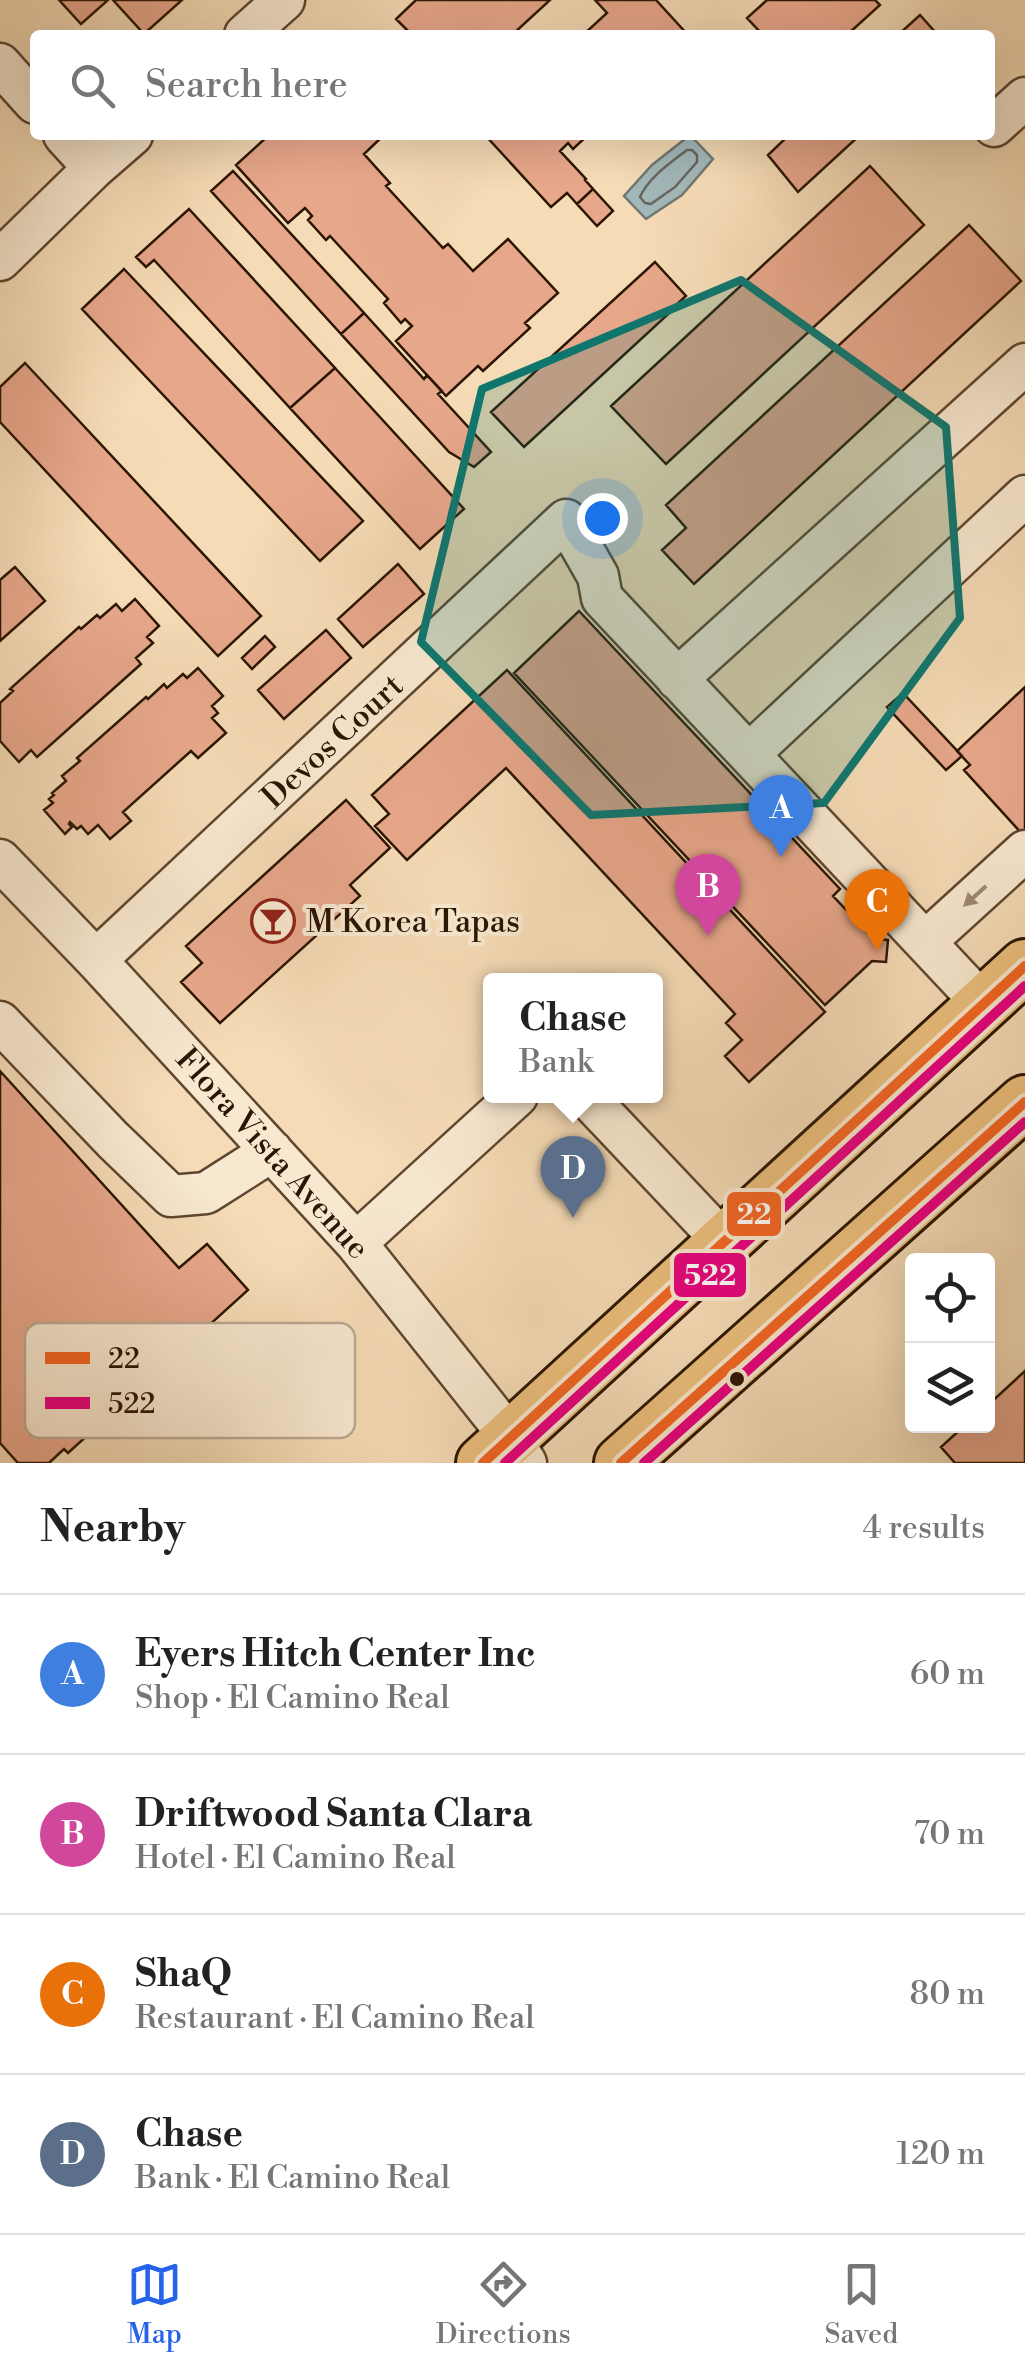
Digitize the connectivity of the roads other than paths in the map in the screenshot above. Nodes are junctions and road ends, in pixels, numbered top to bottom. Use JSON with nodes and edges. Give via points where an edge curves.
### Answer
{"nodes":[{"id":1,"x":284,"y":0,"type":"edge"},
{"id":2,"x":251,"y":30,"type":"edge"},
{"id":3,"x":0,"y":64,"type":"edge"},
{"id":4,"x":30,"y":97,"type":"edge"},
{"id":5,"x":1025,"y":98,"type":"edge"},
{"id":6,"x":995,"y":125,"type":"edge"},
{"id":7,"x":69,"y":140,"type":"edge"},
{"id":8,"x":126,"y":140,"type":"edge"},
{"id":9,"x":94,"y":168,"type":"junction"},
{"id":10,"x":0,"y":260,"type":"edge"},
{"id":11,"x":1025,"y":364,"type":"edge"},
{"id":12,"x":1025,"y":496,"type":"edge"},
{"id":13,"x":677,"y":678,"type":"junction"},
{"id":14,"x":748,"y":754,"type":"junction"},
{"id":15,"x":1025,"y":851,"type":"edge"},
{"id":16,"x":3,"y":868,"type":"edge"},
{"id":17,"x":925,"y":942,"type":"junction"},
{"id":18,"x":96,"y":960,"type":"junction"},
{"id":19,"x":1025,"y":966,"type":"edge"},
{"id":20,"x":984,"y":1004,"type":"junction"},
{"id":21,"x":0,"y":1022,"type":"edge"},
{"id":22,"x":1025,"y":1102,"type":"edge"},
{"id":23,"x":510,"y":1103,"type":"edge"},
{"id":24,"x":593,"y":1103,"type":"edge"},
{"id":25,"x":272,"y":1151,"type":"junction"},
{"id":26,"x":356,"y":1242,"type":"junction"},
{"id":27,"x":724,"y":1242,"type":"junction"},
{"id":28,"x":506,"y":1455,"type":"edge"},
{"id":29,"x":621,"y":1463,"type":"edge"}],
"edges":[{"from":1,"to":2,"type":"street"},
{"from":3,"to":4,"type":"street"},
{"from":5,"to":6,"type":"street"},
{"from":7,"to":9,"type":"street"},
{"from":8,"to":9,"type":"street"},
{"from":9,"to":10,"type":"street"},
{"from":11,"to":13,"type":"street"},
{"from":12,"to":14,"type":"street"},
{"from":13,"to":14,"type":"street"},
{"from":13,"to":18,"type":"street","name":"Devos Court","via":[[602,598],[598,576],[566,520]]},
{"from":14,"to":17,"type":"street"},
{"from":15,"to":17,"type":"street","one_way":true},
{"from":16,"to":18,"type":"street","name":"Flora Vista Avenue"},
{"from":17,"to":20,"type":"street"},
{"from":18,"to":25,"type":"street","name":"Flora Vista Avenue"},
{"from":19,"to":20,"type":"main road"},
{"from":20,"to":27,"type":"main road"},
{"from":21,"to":25,"type":"street","via":[[171,1196],[206,1193]]},
{"from":22,"to":29,"type":"main road"},
{"from":23,"to":26,"type":"street"},
{"from":24,"to":27,"type":"street"},
{"from":25,"to":26,"type":"street","name":"Flora Vista Avenue"},
{"from":26,"to":28,"type":"street","name":"Flora Vista Avenue"},
{"from":27,"to":28,"type":"main road"}]}
